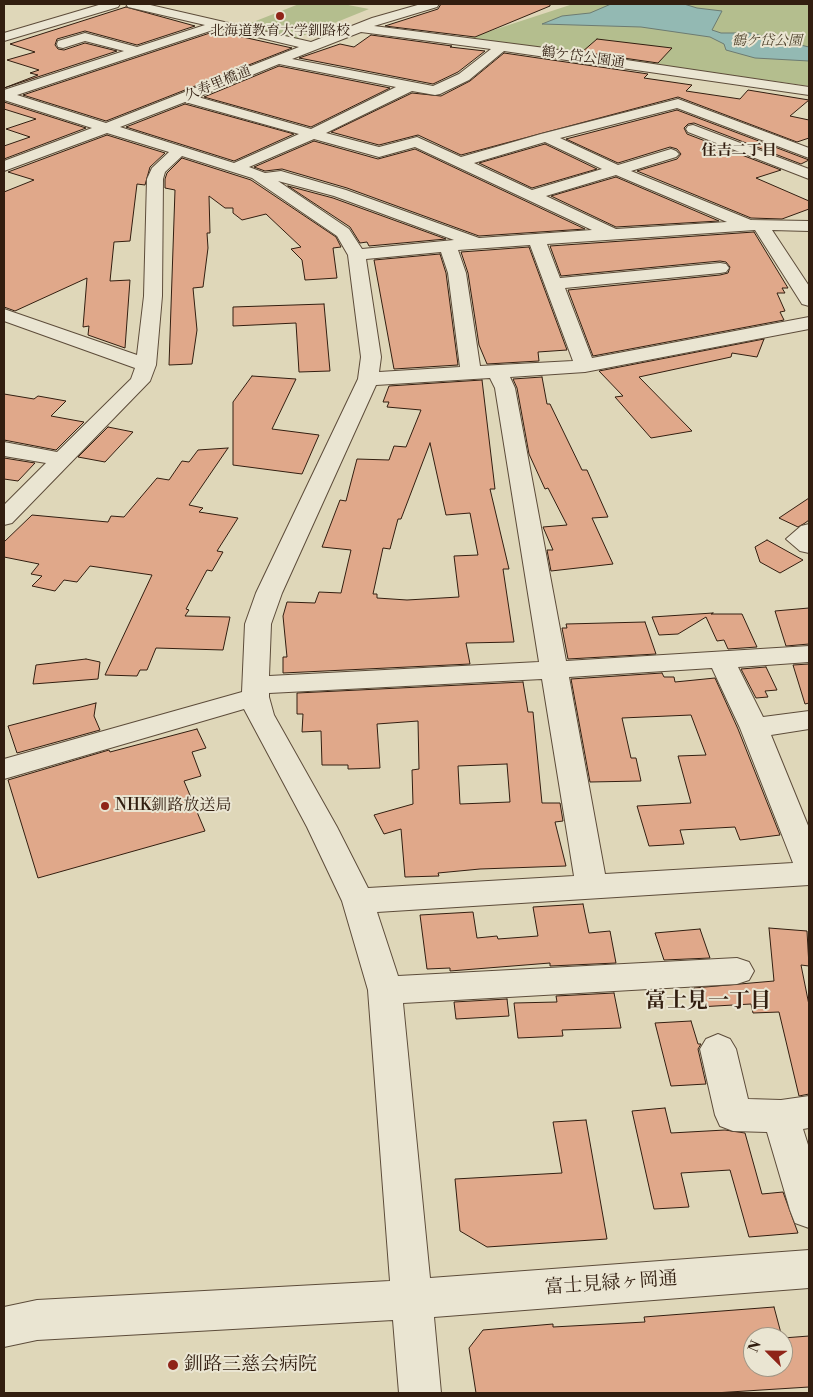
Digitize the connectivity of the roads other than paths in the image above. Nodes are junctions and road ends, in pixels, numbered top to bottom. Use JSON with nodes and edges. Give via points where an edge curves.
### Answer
{"nodes":[{"id":1,"x":70,"y":4,"type":"edge"},
{"id":2,"x":114,"y":4,"type":"edge"},
{"id":3,"x":132,"y":4,"type":"edge"},
{"id":4,"x":434,"y":4,"type":"edge"},
{"id":5,"x":94,"y":10,"type":"junction"},
{"id":6,"x":217,"y":24,"type":"junction"},
{"id":7,"x":42,"y":26,"type":"junction"},
{"id":8,"x":357,"y":28,"type":"junction"},
{"id":9,"x":85,"y":37,"type":"junction"},
{"id":10,"x":4,"y":38,"type":"edge"},
{"id":11,"x":63,"y":44,"type":"dead end"},
{"id":12,"x":310,"y":46,"type":"junction"},
{"id":13,"x":502,"y":46,"type":"junction"},
{"id":14,"x":137,"y":51,"type":"junction"},
{"id":15,"x":277,"y":60,"type":"junction"},
{"id":16,"x":752,"y":82,"type":"junction"},
{"id":17,"x":410,"y":86,"type":"junction"},
{"id":18,"x":809,"y":91,"type":"edge"},
{"id":19,"x":4,"y":95,"type":"edge"},
{"id":20,"x":186,"y":98,"type":"junction"},
{"id":21,"x":647,"y":111,"type":"junction"},
{"id":22,"x":713,"y":116,"type":"junction"},
{"id":23,"x":109,"y":128,"type":"junction"},
{"id":24,"x":314,"y":133,"type":"junction"},
{"id":25,"x":546,"y":137,"type":"junction"},
{"id":26,"x":182,"y":150,"type":"junction"},
{"id":27,"x":809,"y":153,"type":"edge"},
{"id":28,"x":671,"y":154,"type":"dead end"},
{"id":29,"x":461,"y":162,"type":"junction"},
{"id":30,"x":4,"y":166,"type":"edge"},
{"id":31,"x":616,"y":170,"type":"junction"},
{"id":32,"x":248,"y":171,"type":"junction"},
{"id":33,"x":809,"y":174,"type":"edge"},
{"id":34,"x":533,"y":195,"type":"junction"},
{"id":35,"x":755,"y":225,"type":"junction"},
{"id":36,"x":809,"y":226,"type":"edge"},
{"id":37,"x":615,"y":234,"type":"junction"},
{"id":38,"x":537,"y":240,"type":"junction"},
{"id":39,"x":478,"y":243,"type":"junction"},
{"id":40,"x":449,"y":248,"type":"junction"},
{"id":41,"x":357,"y":255,"type":"junction"},
{"id":42,"x":720,"y":268,"type":"dead end"},
{"id":43,"x":554,"y":284,"type":"junction"},
{"id":44,"x":809,"y":300,"type":"edge"},
{"id":45,"x":4,"y":315,"type":"edge"},
{"id":46,"x":809,"y":323,"type":"edge"},
{"id":47,"x":146,"y":365,"type":"junction"},
{"id":48,"x":585,"y":366,"type":"junction"},
{"id":49,"x":498,"y":372,"type":"junction"},
{"id":50,"x":471,"y":374,"type":"junction"},
{"id":51,"x":368,"y":378,"type":"junction"},
{"id":52,"x":4,"y":448,"type":"edge"},
{"id":53,"x":62,"y":459,"type":"junction"},
{"id":54,"x":4,"y":518,"type":"edge"},
{"id":55,"x":809,"y":531,"type":"edge"},
{"id":56,"x":809,"y":546,"type":"edge"},
{"id":57,"x":809,"y":654,"type":"edge"},
{"id":58,"x":721,"y":660,"type":"junction"},
{"id":59,"x":554,"y":670,"type":"junction"},
{"id":60,"x":256,"y":691,"type":"junction"},
{"id":61,"x":809,"y":720,"type":"edge"},
{"id":62,"x":754,"y":728,"type":"junction"},
{"id":63,"x":4,"y":769,"type":"edge"},
{"id":64,"x":809,"y":866,"type":"edge"},
{"id":65,"x":809,"y":874,"type":"edge"},
{"id":66,"x":592,"y":888,"type":"junction"},
{"id":67,"x":358,"y":900,"type":"junction"},
{"id":68,"x":736,"y":972,"type":"dead end"},
{"id":69,"x":385,"y":990,"type":"junction"},
{"id":70,"x":718,"y":1049,"type":"dead end"},
{"id":71,"x":795,"y":1114,"type":"edge"},
{"id":72,"x":809,"y":1210,"type":"edge"},
{"id":73,"x":809,"y":1269,"type":"edge"},
{"id":74,"x":413,"y":1299,"type":"junction"},
{"id":75,"x":4,"y":1327,"type":"edge"},
{"id":76,"x":420,"y":1393,"type":"edge"}],
"edges":[{"from":1,"to":5,"type":"street"},
{"from":2,"to":5,"type":"street"},
{"from":3,"to":6,"type":"street"},
{"from":4,"to":8,"type":"street","name":"久寿里橋通"},
{"from":5,"to":7,"type":"street"},
{"from":6,"to":12,"type":"street"},
{"from":6,"to":14,"type":"street"},
{"from":7,"to":9,"type":"street"},
{"from":7,"to":10,"type":"street"},
{"from":8,"to":12,"type":"street","name":"久寿里橋通"},
{"from":8,"to":13,"type":"street","name":"鶴ケ岱公園通"},
{"from":9,"to":11,"type":"street"},
{"from":9,"to":14,"type":"street"},
{"from":12,"to":15,"type":"street","name":"久寿里橋通"},
{"from":13,"to":16,"type":"street","name":"鶴ケ岱公園通"},
{"from":13,"to":17,"type":"street","via":[[464,77],[435,91]]},
{"from":14,"to":19,"type":"street"},
{"from":15,"to":17,"type":"street"},
{"from":15,"to":20,"type":"street","name":"久寿里橋通"},
{"from":16,"to":18,"type":"street","name":"鶴ケ岱公園通"},
{"from":16,"to":22,"type":"street"},
{"from":17,"to":24,"type":"street"},
{"from":19,"to":23,"type":"street"},
{"from":20,"to":23,"type":"street","name":"久寿里橋通"},
{"from":20,"to":24,"type":"street"},
{"from":21,"to":22,"type":"street","via":[[678,103]]},
{"from":21,"to":25,"type":"street"},
{"from":21,"to":33,"type":"street"},
{"from":22,"to":27,"type":"street"},
{"from":23,"to":26,"type":"street"},
{"from":23,"to":30,"type":"street","name":"久寿里橋通"},
{"from":24,"to":29,"type":"street","via":[[379,152],[417,142]]},
{"from":24,"to":32,"type":"street"},
{"from":25,"to":29,"type":"street"},
{"from":25,"to":31,"type":"street"},
{"from":26,"to":32,"type":"street"},
{"from":26,"to":47,"type":"street","via":[[168,160],[155,179],[153,296]]},
{"from":28,"to":31,"type":"street"},
{"from":29,"to":34,"type":"street"},
{"from":31,"to":34,"type":"street"},
{"from":31,"to":35,"type":"street"},
{"from":32,"to":39,"type":"street","via":[[281,176],[340,193]]},
{"from":32,"to":41,"type":"street","via":[[318,214],[342,233]]},
{"from":34,"to":37,"type":"street"},
{"from":35,"to":36,"type":"street"},
{"from":35,"to":37,"type":"street"},
{"from":35,"to":44,"type":"street"},
{"from":37,"to":38,"type":"street"},
{"from":38,"to":39,"type":"street"},
{"from":38,"to":43,"type":"street"},
{"from":39,"to":40,"type":"street"},
{"from":40,"to":41,"type":"street"},
{"from":40,"to":50,"type":"street","via":[[457,273]]},
{"from":41,"to":51,"type":"street","via":[[371,357]]},
{"from":42,"to":43,"type":"street"},
{"from":43,"to":48,"type":"street"},
{"from":45,"to":47,"type":"street"},
{"from":46,"to":48,"type":"street"},
{"from":47,"to":53,"type":"street","via":[[140,381]]},
{"from":48,"to":49,"type":"street"},
{"from":49,"to":50,"type":"street"},
{"from":49,"to":59,"type":"street","via":[[506,396]]},
{"from":50,"to":51,"type":"street"},
{"from":51,"to":60,"type":"street","via":[[269,593],[258,624]]},
{"from":52,"to":53,"type":"street"},
{"from":53,"to":54,"type":"street"},
{"from":55,"to":56,"type":"street","via":[[798,539]]},
{"from":57,"to":58,"type":"street"},
{"from":58,"to":59,"type":"street"},
{"from":58,"to":62,"type":"street"},
{"from":59,"to":60,"type":"street"},
{"from":59,"to":66,"type":"street"},
{"from":60,"to":63,"type":"street"},
{"from":60,"to":67,"type":"street","via":[[260,715]]},
{"from":61,"to":62,"type":"street"},
{"from":62,"to":64,"type":"street"},
{"from":65,"to":66,"type":"street"},
{"from":66,"to":67,"type":"street"},
{"from":67,"to":69,"type":"street"},
{"from":68,"to":69,"type":"street"},
{"from":69,"to":74,"type":"street"},
{"from":70,"to":71,"type":"street","via":[[733,1115]]},
{"from":71,"to":72,"type":"street"},
{"from":73,"to":74,"type":"street","name":"富士見緑ヶ岡通"},
{"from":74,"to":75,"type":"street","name":"富士見緑ヶ岡通","via":[[37,1320]]},
{"from":74,"to":76,"type":"street"}]}
